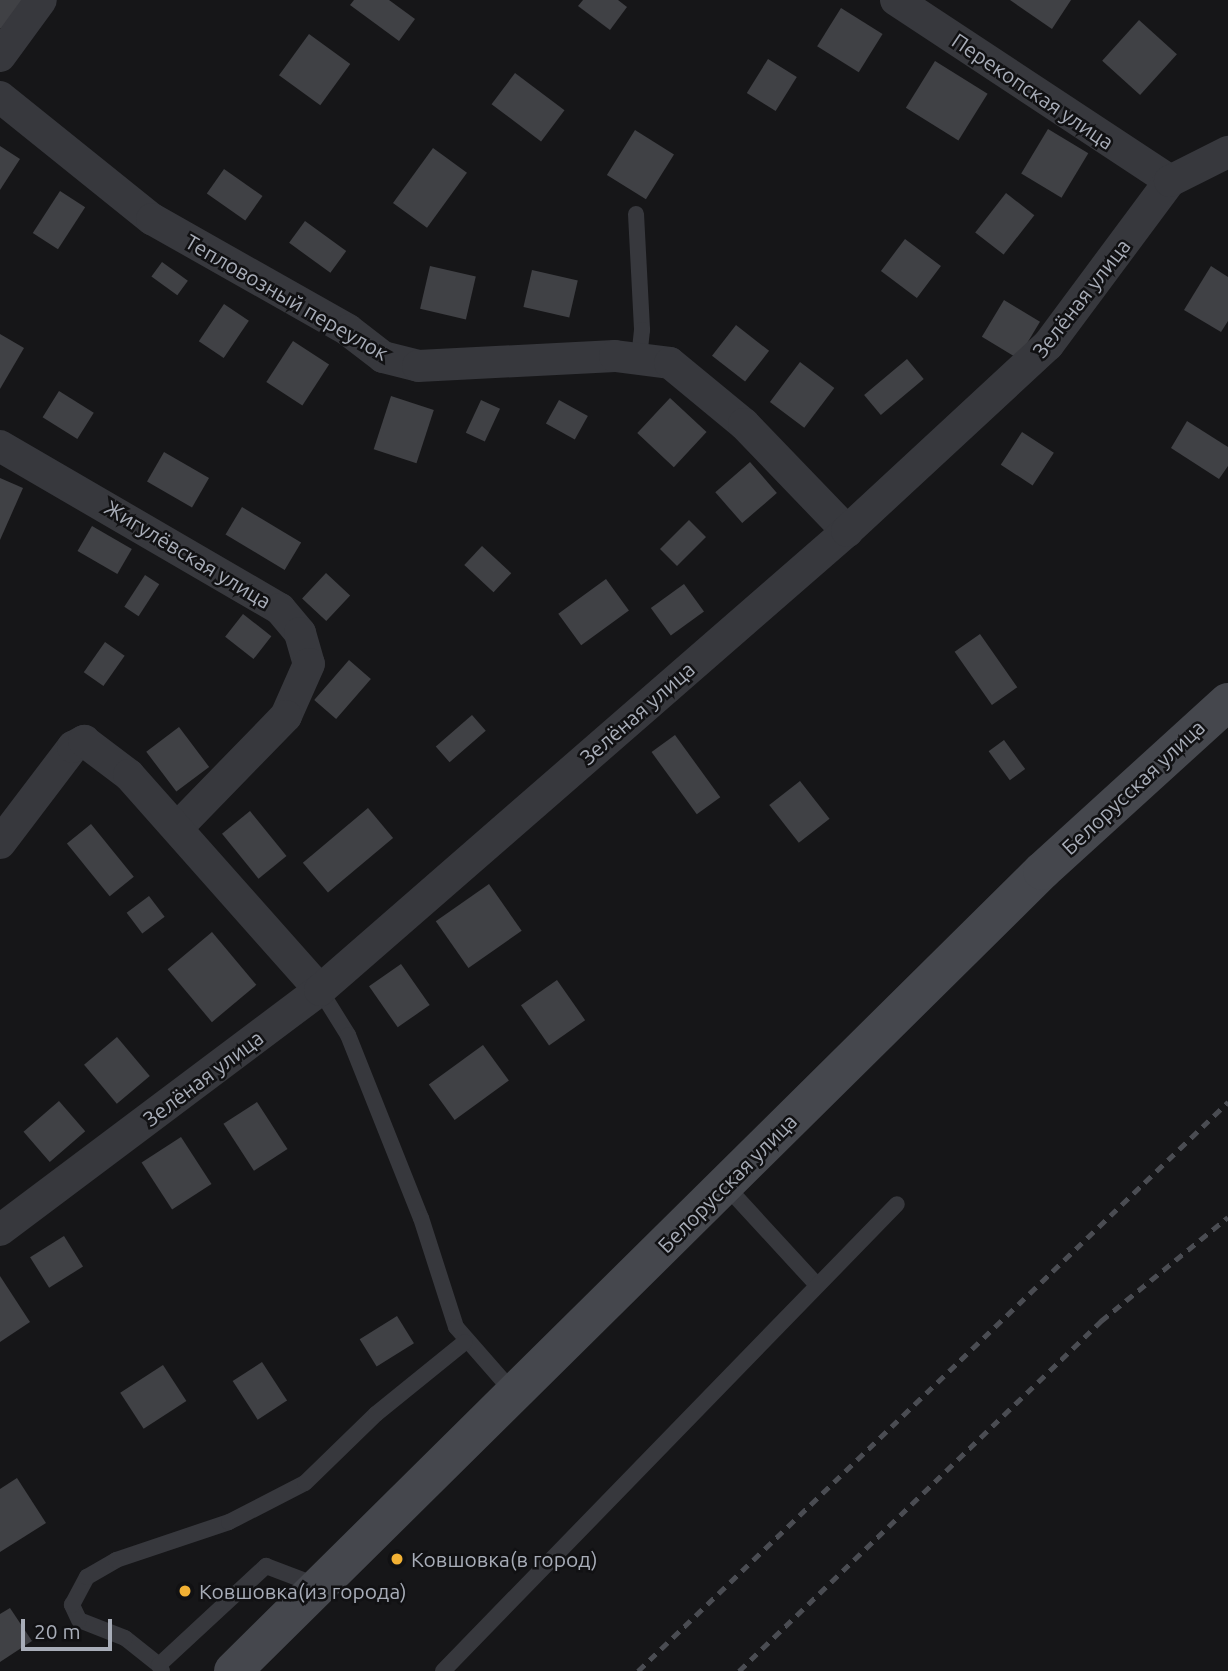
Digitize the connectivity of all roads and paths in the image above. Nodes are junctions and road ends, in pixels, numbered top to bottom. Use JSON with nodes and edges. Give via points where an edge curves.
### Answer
{"nodes":[{"id":1,"x":41,"y":0,"type":"edge"},
{"id":2,"x":897,"y":0,"type":"edge"},
{"id":3,"x":0,"y":56,"type":"edge"},
{"id":4,"x":0,"y":97,"type":"edge"},
{"id":5,"x":1228,"y":152,"type":"edge"},
{"id":6,"x":1170,"y":181,"type":"junction"},
{"id":7,"x":636,"y":215,"type":"dead end"},
{"id":8,"x":639,"y":358,"type":"junction"},
{"id":9,"x":0,"y":446,"type":"edge"},
{"id":10,"x":847,"y":531,"type":"junction"},
{"id":11,"x":1228,"y":702,"type":"edge"},
{"id":12,"x":177,"y":828,"type":"junction"},
{"id":13,"x":0,"y":843,"type":"edge"},
{"id":14,"x":320,"y":990,"type":"junction"},
{"id":15,"x":724,"y":1185,"type":"junction"},
{"id":16,"x":897,"y":1205,"type":"dead end"},
{"id":17,"x":0,"y":1230,"type":"edge"},
{"id":18,"x":816,"y":1284,"type":"junction"},
{"id":19,"x":465,"y":1342,"type":"junction"},
{"id":20,"x":513,"y":1392,"type":"junction"},
{"id":21,"x":319,"y":1586,"type":"junction"},
{"id":22,"x":160,"y":1668,"type":"edge"},
{"id":23,"x":233,"y":1671,"type":"edge"},
{"id":24,"x":443,"y":1671,"type":"edge"}],
"edges":[{"from":1,"to":3,"type":"street"},
{"from":2,"to":6,"type":"street","name":"Перекопская улица"},
{"from":4,"to":8,"type":"street","name":"Тепловозный переулок","via":[[152,219],[348,330],[383,358],[418,366]]},
{"from":5,"to":6,"type":"street","name":"Зелёная улица"},
{"from":6,"to":10,"type":"street","name":"Зелёная улица","via":[[1048,345]]},
{"from":7,"to":8,"type":"lane","via":[[642,330]]},
{"from":8,"to":10,"type":"street","name":"Тепловозный переулок","via":[[670,363],[744,424]]},
{"from":9,"to":12,"type":"street","name":"Жигулёвская улица","via":[[280,609],[300,633],[309,664],[286,716]]},
{"from":10,"to":14,"type":"street","name":"Зелёная улица"},
{"from":11,"to":15,"type":"main road","name":"Белорусская улица","via":[[1042,871]]},
{"from":12,"to":13,"type":"street","via":[[129,775],[84,741],[73,747]]},
{"from":12,"to":14,"type":"street"},
{"from":14,"to":17,"type":"street","name":"Зелёная улица"},
{"from":14,"to":19,"type":"lane","via":[[348,1035]]},
{"from":15,"to":18,"type":"lane"},
{"from":15,"to":20,"type":"main road","name":"Белорусская улица"},
{"from":16,"to":18,"type":"lane"},
{"from":18,"to":24,"type":"lane"},
{"from":19,"to":20,"type":"lane"},
{"from":19,"to":22,"type":"lane","via":[[376,1414],[305,1483],[229,1522],[116,1560],[87,1577],[72,1605],[79,1620],[125,1638]]},
{"from":20,"to":21,"type":"main road","name":"Белорусская улица"},
{"from":21,"to":22,"type":"lane","via":[[266,1566]]},
{"from":21,"to":23,"type":"main road","name":"Белорусская улица"}]}
